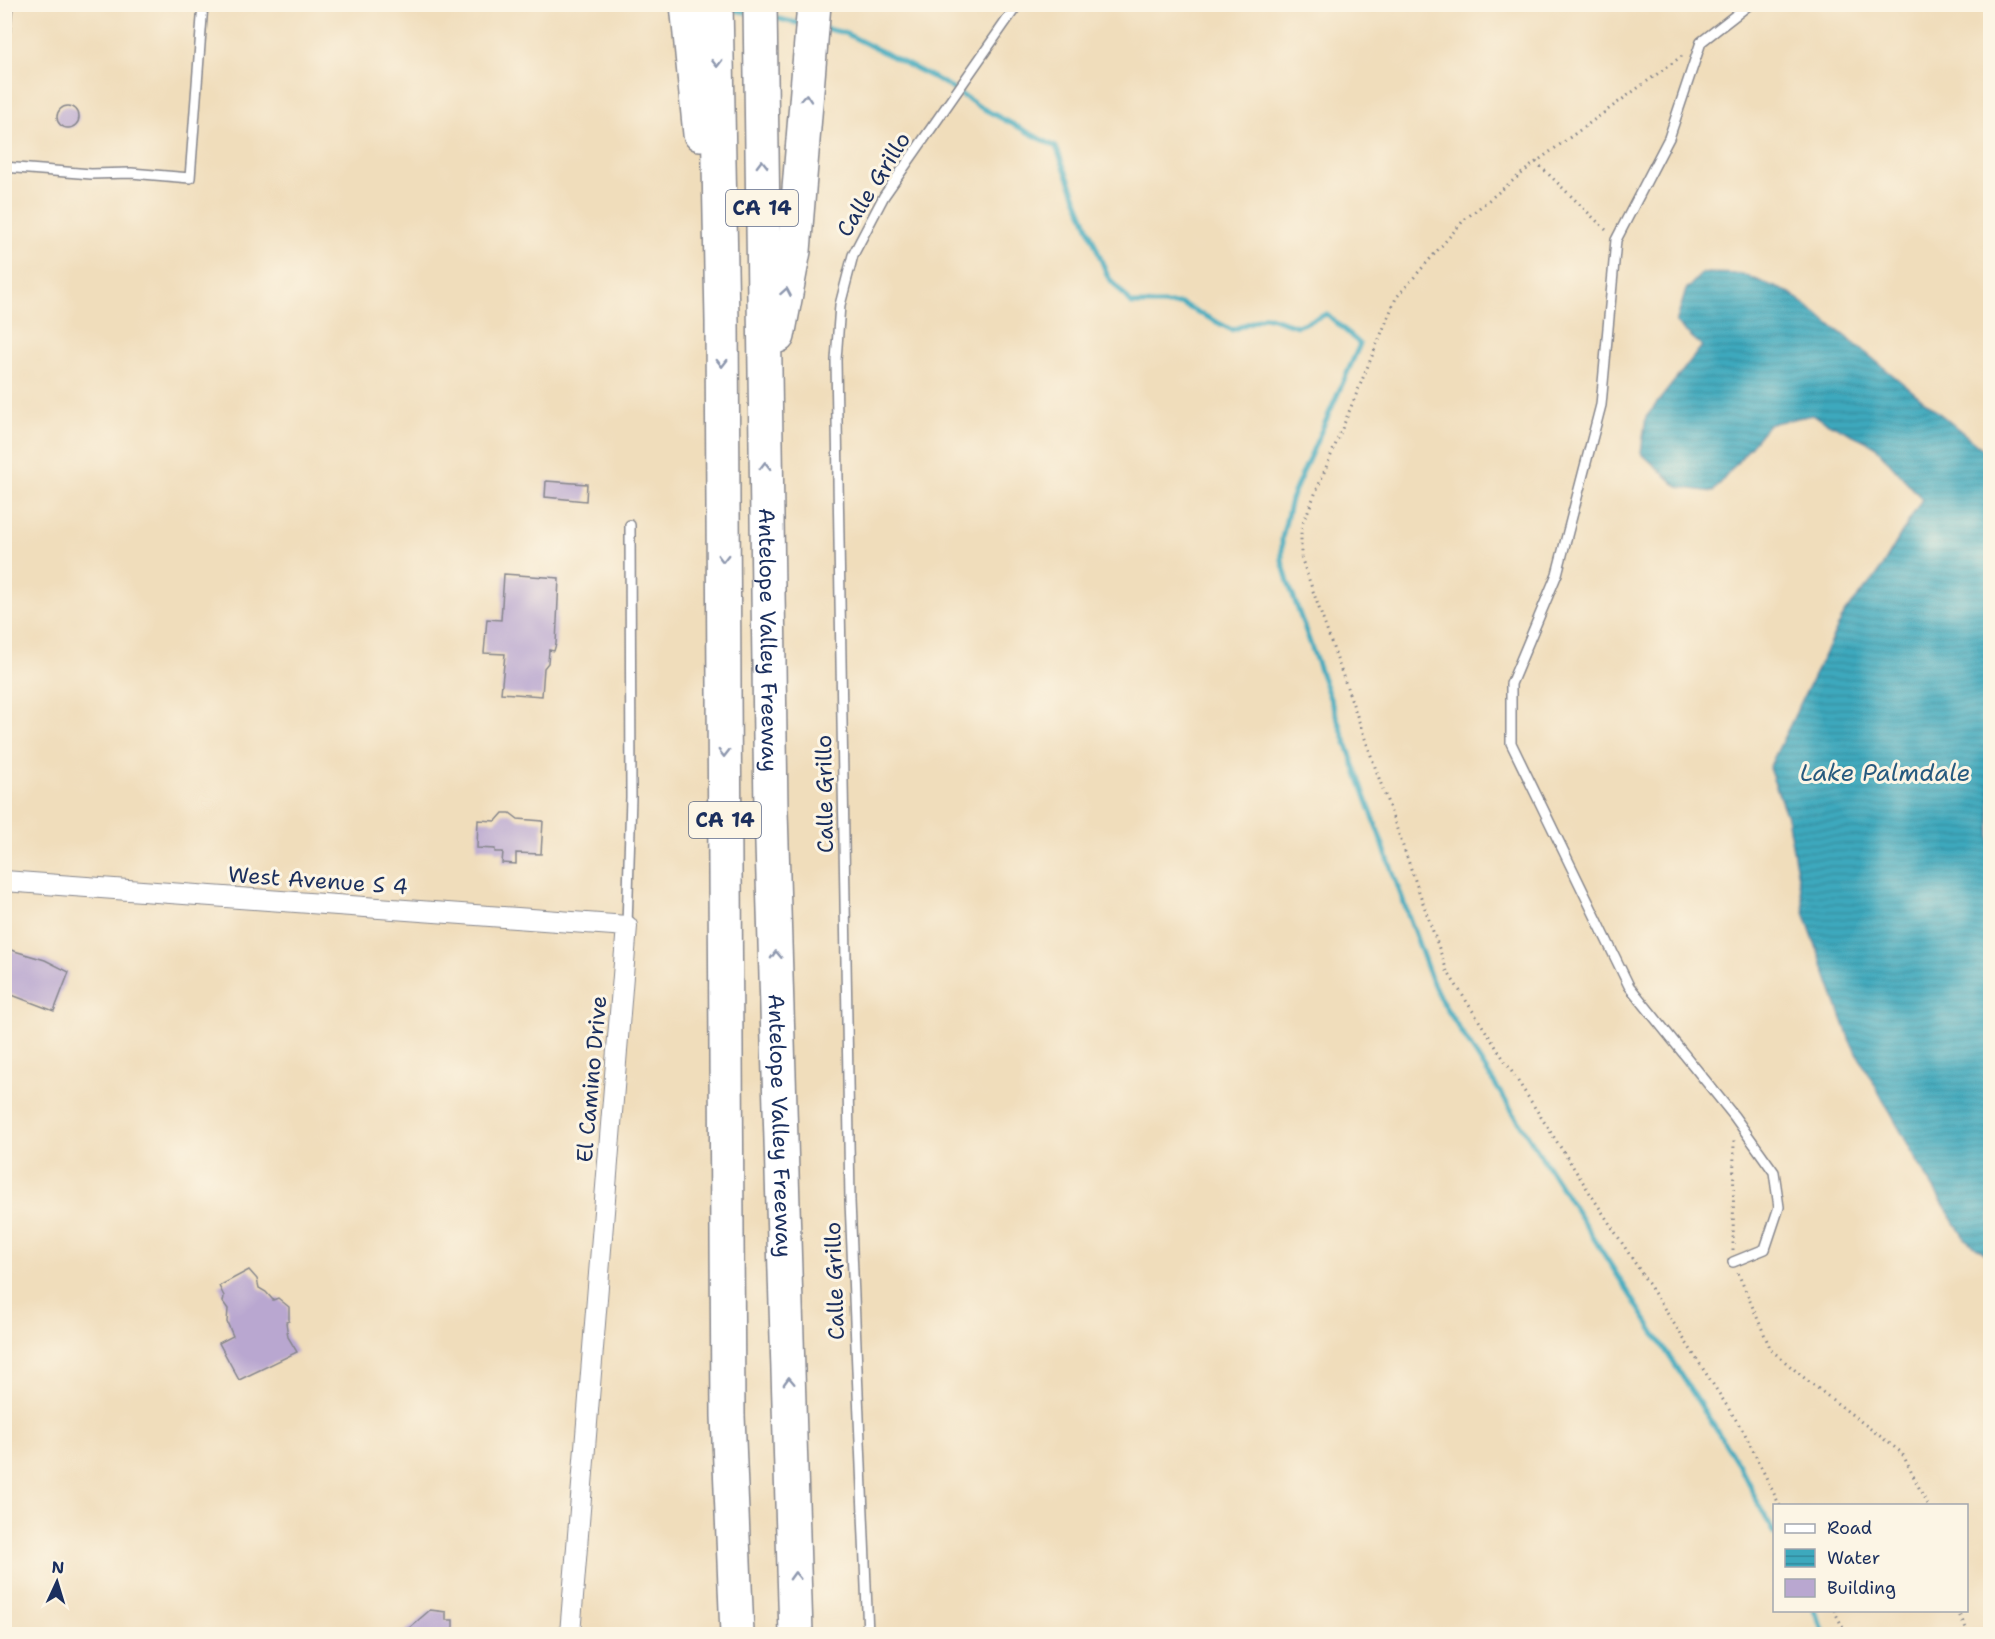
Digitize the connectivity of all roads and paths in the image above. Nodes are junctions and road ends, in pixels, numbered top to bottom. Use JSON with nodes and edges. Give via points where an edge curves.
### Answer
{"nodes":[{"id":1,"x":8,"y":4,"type":"edge"},
{"id":2,"x":203,"y":4,"type":"edge"},
{"id":3,"x":687,"y":4,"type":"edge"},
{"id":4,"x":716,"y":4,"type":"edge"},
{"id":5,"x":760,"y":4,"type":"edge"},
{"id":6,"x":814,"y":4,"type":"edge"},
{"id":7,"x":1018,"y":4,"type":"edge"},
{"id":8,"x":1750,"y":4,"type":"edge"},
{"id":9,"x":1701,"y":42,"type":"junction"},
{"id":10,"x":4,"y":43,"type":"edge"},
{"id":11,"x":1536,"y":162,"type":"junction"},
{"id":12,"x":4,"y":167,"type":"edge"},
{"id":13,"x":1616,"y":240,"type":"junction"},
{"id":14,"x":722,"y":322,"type":"junction"},
{"id":15,"x":765,"y":412,"type":"junction"},
{"id":16,"x":630,"y":525,"type":"dead end"},
{"id":17,"x":4,"y":881,"type":"edge"},
{"id":18,"x":627,"y":926,"type":"junction"},
{"id":19,"x":1734,"y":1116,"type":"junction"},
{"id":20,"x":1733,"y":1262,"type":"junction"},
{"id":21,"x":1779,"y":1504,"type":"edge"},
{"id":22,"x":1927,"y":1504,"type":"edge"},
{"id":23,"x":1834,"y":1612,"type":"edge"},
{"id":24,"x":1958,"y":1612,"type":"edge"},
{"id":25,"x":570,"y":1635,"type":"edge"},
{"id":26,"x":737,"y":1635,"type":"edge"},
{"id":27,"x":796,"y":1635,"type":"edge"},
{"id":28,"x":868,"y":1635,"type":"edge"},
{"id":29,"x":1846,"y":1635,"type":"edge"},
{"id":30,"x":1969,"y":1635,"type":"edge"}],
"edges":[{"from":1,"to":10,"type":"lane"},
{"from":2,"to":12,"type":"lane","via":[[190,178]]},
{"from":3,"to":14,"type":"highway"},
{"from":4,"to":14,"type":"highway","name":"Antelope Valley Freeway","number":"CA 14","one_way":true},
{"from":15,"to":5,"type":"highway","name":"Antelope Valley Freeway","number":"CA 14","one_way":true},
{"from":15,"to":6,"type":"highway","one_way":true,"via":[[794,251]]},
{"from":7,"to":28,"type":"lane","name":"Calle Grillo","via":[[884,195],[853,255],[840,305],[837,360],[850,1201]]},
{"from":8,"to":9,"type":"lane"},
{"from":9,"to":11,"type":"path"},
{"from":9,"to":13,"type":"lane","via":[[1669,138]]},
{"from":11,"to":13,"type":"path"},
{"from":11,"to":21,"type":"path","via":[[1464,220],[1396,298],[1301,528],[1301,557],[1447,971],[1738,1424]]},
{"from":13,"to":19,"type":"lane","via":[[1601,405],[1557,574],[1511,684],[1511,743],[1629,986]]},
{"from":14,"to":26,"type":"highway","name":"Antelope Valley Freeway","number":"CA 14","one_way":true,"via":[[728,1416]]},
{"from":27,"to":15,"type":"highway","name":"Antelope Valley Freeway","number":"CA 14","one_way":true,"via":[[772,835]]},
{"from":16,"to":18,"type":"lane","name":"El Camino Drive","via":[[631,797]]},
{"from":17,"to":18,"type":"street","name":"West Avenue S 4"},
{"from":18,"to":25,"type":"street","name":"El Camino Drive"},
{"from":19,"to":20,"type":"path"},
{"from":19,"to":20,"type":"lane","via":[[1774,1172],[1779,1207],[1765,1249]]},
{"from":20,"to":22,"type":"path","via":[[1771,1350],[1902,1453]]},
{"from":23,"to":29,"type":"path"},
{"from":24,"to":30,"type":"path"}]}
